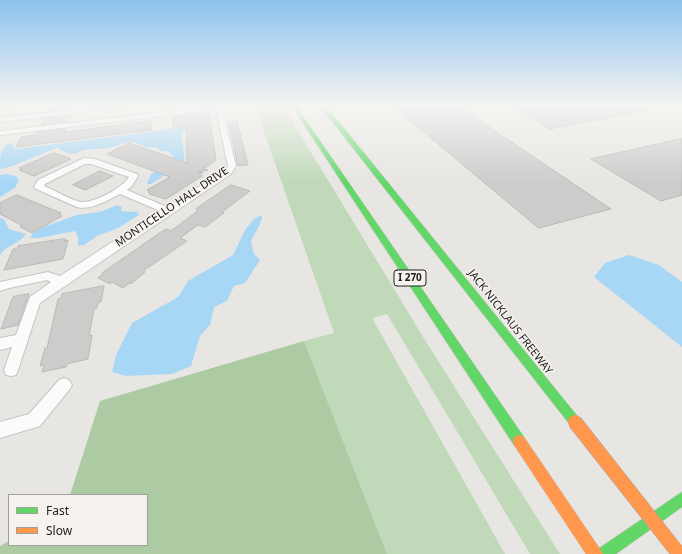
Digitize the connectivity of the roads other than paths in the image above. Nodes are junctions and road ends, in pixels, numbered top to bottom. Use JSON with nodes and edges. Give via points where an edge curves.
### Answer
{"nodes":[{"id":1,"x":10,"y":132,"type":"edge"},
{"id":2,"x":224,"y":132,"type":"edge"},
{"id":3,"x":311,"y":132,"type":"edge"},
{"id":4,"x":344,"y":132,"type":"edge"},
{"id":5,"x":0,"y":133,"type":"edge"},
{"id":6,"x":120,"y":191,"type":"junction"},
{"id":7,"x":168,"y":211,"type":"junction"},
{"id":8,"x":61,"y":281,"type":"junction"},
{"id":9,"x":0,"y":287,"type":"edge"},
{"id":10,"x":21,"y":339,"type":"junction"},
{"id":11,"x":0,"y":344,"type":"edge"},
{"id":12,"x":11,"y":370,"type":"dead end"},
{"id":13,"x":64,"y":385,"type":"dead end"},
{"id":14,"x":0,"y":430,"type":"edge"},
{"id":15,"x":682,"y":499,"type":"edge"},
{"id":16,"x":595,"y":554,"type":"edge"},
{"id":17,"x":603,"y":554,"type":"edge"},
{"id":18,"x":679,"y":554,"type":"edge"}],
"edges":[{"from":1,"to":5,"type":"street","name":"MONTICELLO HALL DRIVE"},
{"from":2,"to":7,"type":"street","name":"MONTICELLO HALL DRIVE","via":[[231,169]]},
{"from":3,"to":16,"type":"main road","number":"I 270"},
{"from":4,"to":18,"type":"main road","name":"JACK NICKLAUS FREEWAY","bridge":true},
{"from":6,"to":6,"type":"street","via":[[134,176],[92,161],[84,161],[41,182],[39,187],[80,204],[95,202]]},
{"from":6,"to":7,"type":"street"},
{"from":7,"to":8,"type":"street","name":"MONTICELLO HALL DRIVE"},
{"from":8,"to":9,"type":"street","via":[[48,276]]},
{"from":8,"to":10,"type":"street","name":"MONTICELLO HALL DRIVE","via":[[34,300]]},
{"from":10,"to":11,"type":"street"},
{"from":10,"to":12,"type":"street","name":"MONTICELLO HALL DRIVE"},
{"from":13,"to":14,"type":"street","via":[[34,421]]},
{"from":15,"to":17,"type":"main road"}]}
